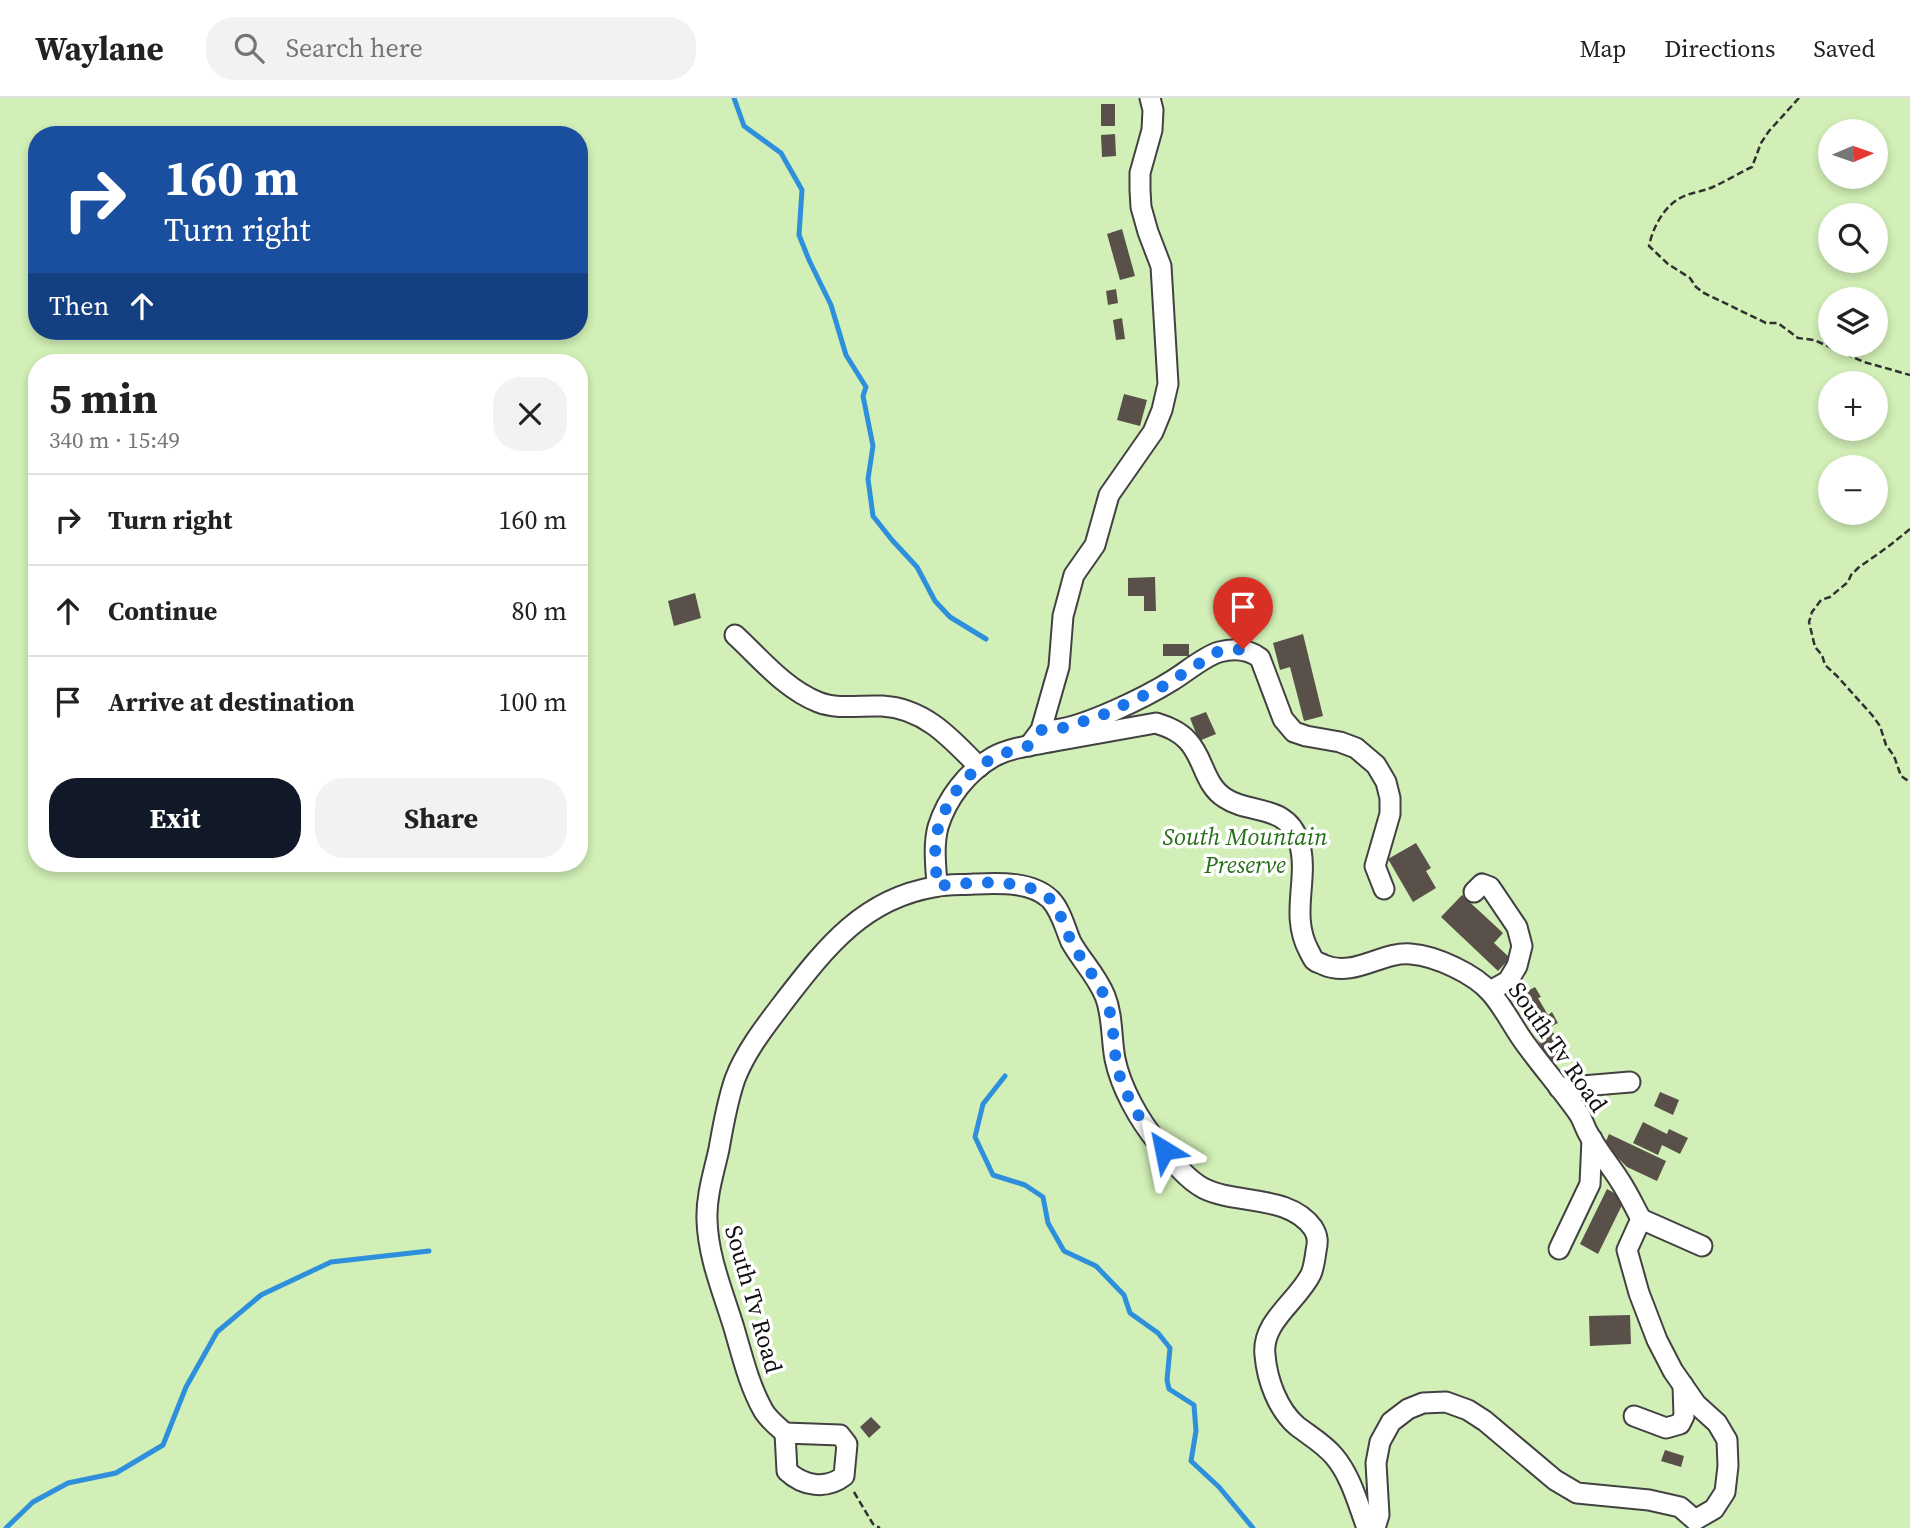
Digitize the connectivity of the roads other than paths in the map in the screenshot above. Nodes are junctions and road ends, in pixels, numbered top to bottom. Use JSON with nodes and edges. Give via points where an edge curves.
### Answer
{"nodes":[{"id":1,"x":1150,"y":98,"type":"edge"},
{"id":2,"x":735,"y":635,"type":"dead end"},
{"id":3,"x":1041,"y":730,"type":"junction"},
{"id":4,"x":1028,"y":746,"type":"junction"},
{"id":5,"x":979,"y":767,"type":"junction"},
{"id":6,"x":937,"y":886,"type":"junction"},
{"id":7,"x":1384,"y":889,"type":"dead end"},
{"id":8,"x":1474,"y":892,"type":"dead end"},
{"id":9,"x":1490,"y":992,"type":"junction"},
{"id":10,"x":1630,"y":1082,"type":"dead end"},
{"id":11,"x":1559,"y":1088,"type":"junction"},
{"id":12,"x":1592,"y":1139,"type":"junction"},
{"id":13,"x":1641,"y":1219,"type":"junction"},
{"id":14,"x":1702,"y":1246,"type":"dead end"},
{"id":15,"x":1559,"y":1249,"type":"dead end"},
{"id":16,"x":1683,"y":1385,"type":"junction"},
{"id":17,"x":1634,"y":1416,"type":"dead end"},
{"id":18,"x":785,"y":1433,"type":"junction"},
{"id":19,"x":1697,"y":1524,"type":"edge"},
{"id":20,"x":1367,"y":1528,"type":"edge"},
{"id":21,"x":1375,"y":1528,"type":"edge"}],
"edges":[{"from":1,"to":3,"type":"street","via":[[1152,130],[1140,173],[1141,207],[1161,266],[1168,384],[1153,432],[1109,495],[1095,545],[1074,575],[1063,616],[1059,667]]},
{"from":2,"to":5,"type":"street","via":[[794,690],[820,703],[884,706],[920,715]]},
{"from":3,"to":4,"type":"street"},
{"from":3,"to":7,"type":"street","via":[[1100,716],[1162,687],[1217,652],[1252,652],[1260,658],[1283,719],[1294,732],[1356,748],[1376,765],[1386,782],[1390,814],[1375,866]]},
{"from":4,"to":5,"type":"street","via":[[995,756]]},
{"from":4,"to":9,"type":"street","name":"South Tv Road","via":[[1156,723],[1172,728],[1188,740],[1214,789],[1224,798],[1270,812],[1293,829],[1302,862],[1299,921],[1314,960],[1331,968],[1348,968],[1409,953],[1460,969]]},
{"from":5,"to":6,"type":"street","via":[[949,801],[938,828]]},
{"from":6,"to":18,"type":"street","name":"South Tv Road","via":[[895,898],[841,933],[763,1030],[735,1079],[708,1198],[708,1235],[748,1375],[764,1413]]},
{"from":6,"to":20,"type":"street","name":"South Tv Road","via":[[1017,885],[1049,898],[1104,994],[1120,1078],[1154,1139],[1204,1188],[1276,1205],[1314,1230],[1318,1240],[1311,1273],[1270,1329],[1265,1356],[1287,1417],[1334,1456],[1346,1473]]},
{"from":8,"to":9,"type":"street","via":[[1482,884],[1490,887],[1517,928],[1522,946],[1508,981]]},
{"from":9,"to":11,"type":"street","name":"South Tv Road"},
{"from":10,"to":11,"type":"street"},
{"from":11,"to":12,"type":"street","name":"South Tv Road"},
{"from":12,"to":13,"type":"street","name":"South Tv Road"},
{"from":12,"to":15,"type":"street","via":[[1590,1184]]},
{"from":13,"to":14,"type":"street"},
{"from":13,"to":16,"type":"street","via":[[1627,1250],[1657,1340]]},
{"from":16,"to":17,"type":"street","via":[[1680,1424],[1666,1428]]},
{"from":16,"to":19,"type":"street","via":[[1727,1440],[1725,1492]]},
{"from":18,"to":18,"type":"street","via":[[840,1435],[847,1444],[844,1476],[827,1484],[797,1480],[788,1471]]},
{"from":19,"to":21,"type":"street","via":[[1680,1507],[1577,1493],[1477,1416],[1447,1402],[1408,1409],[1391,1422],[1376,1463]]}]}
